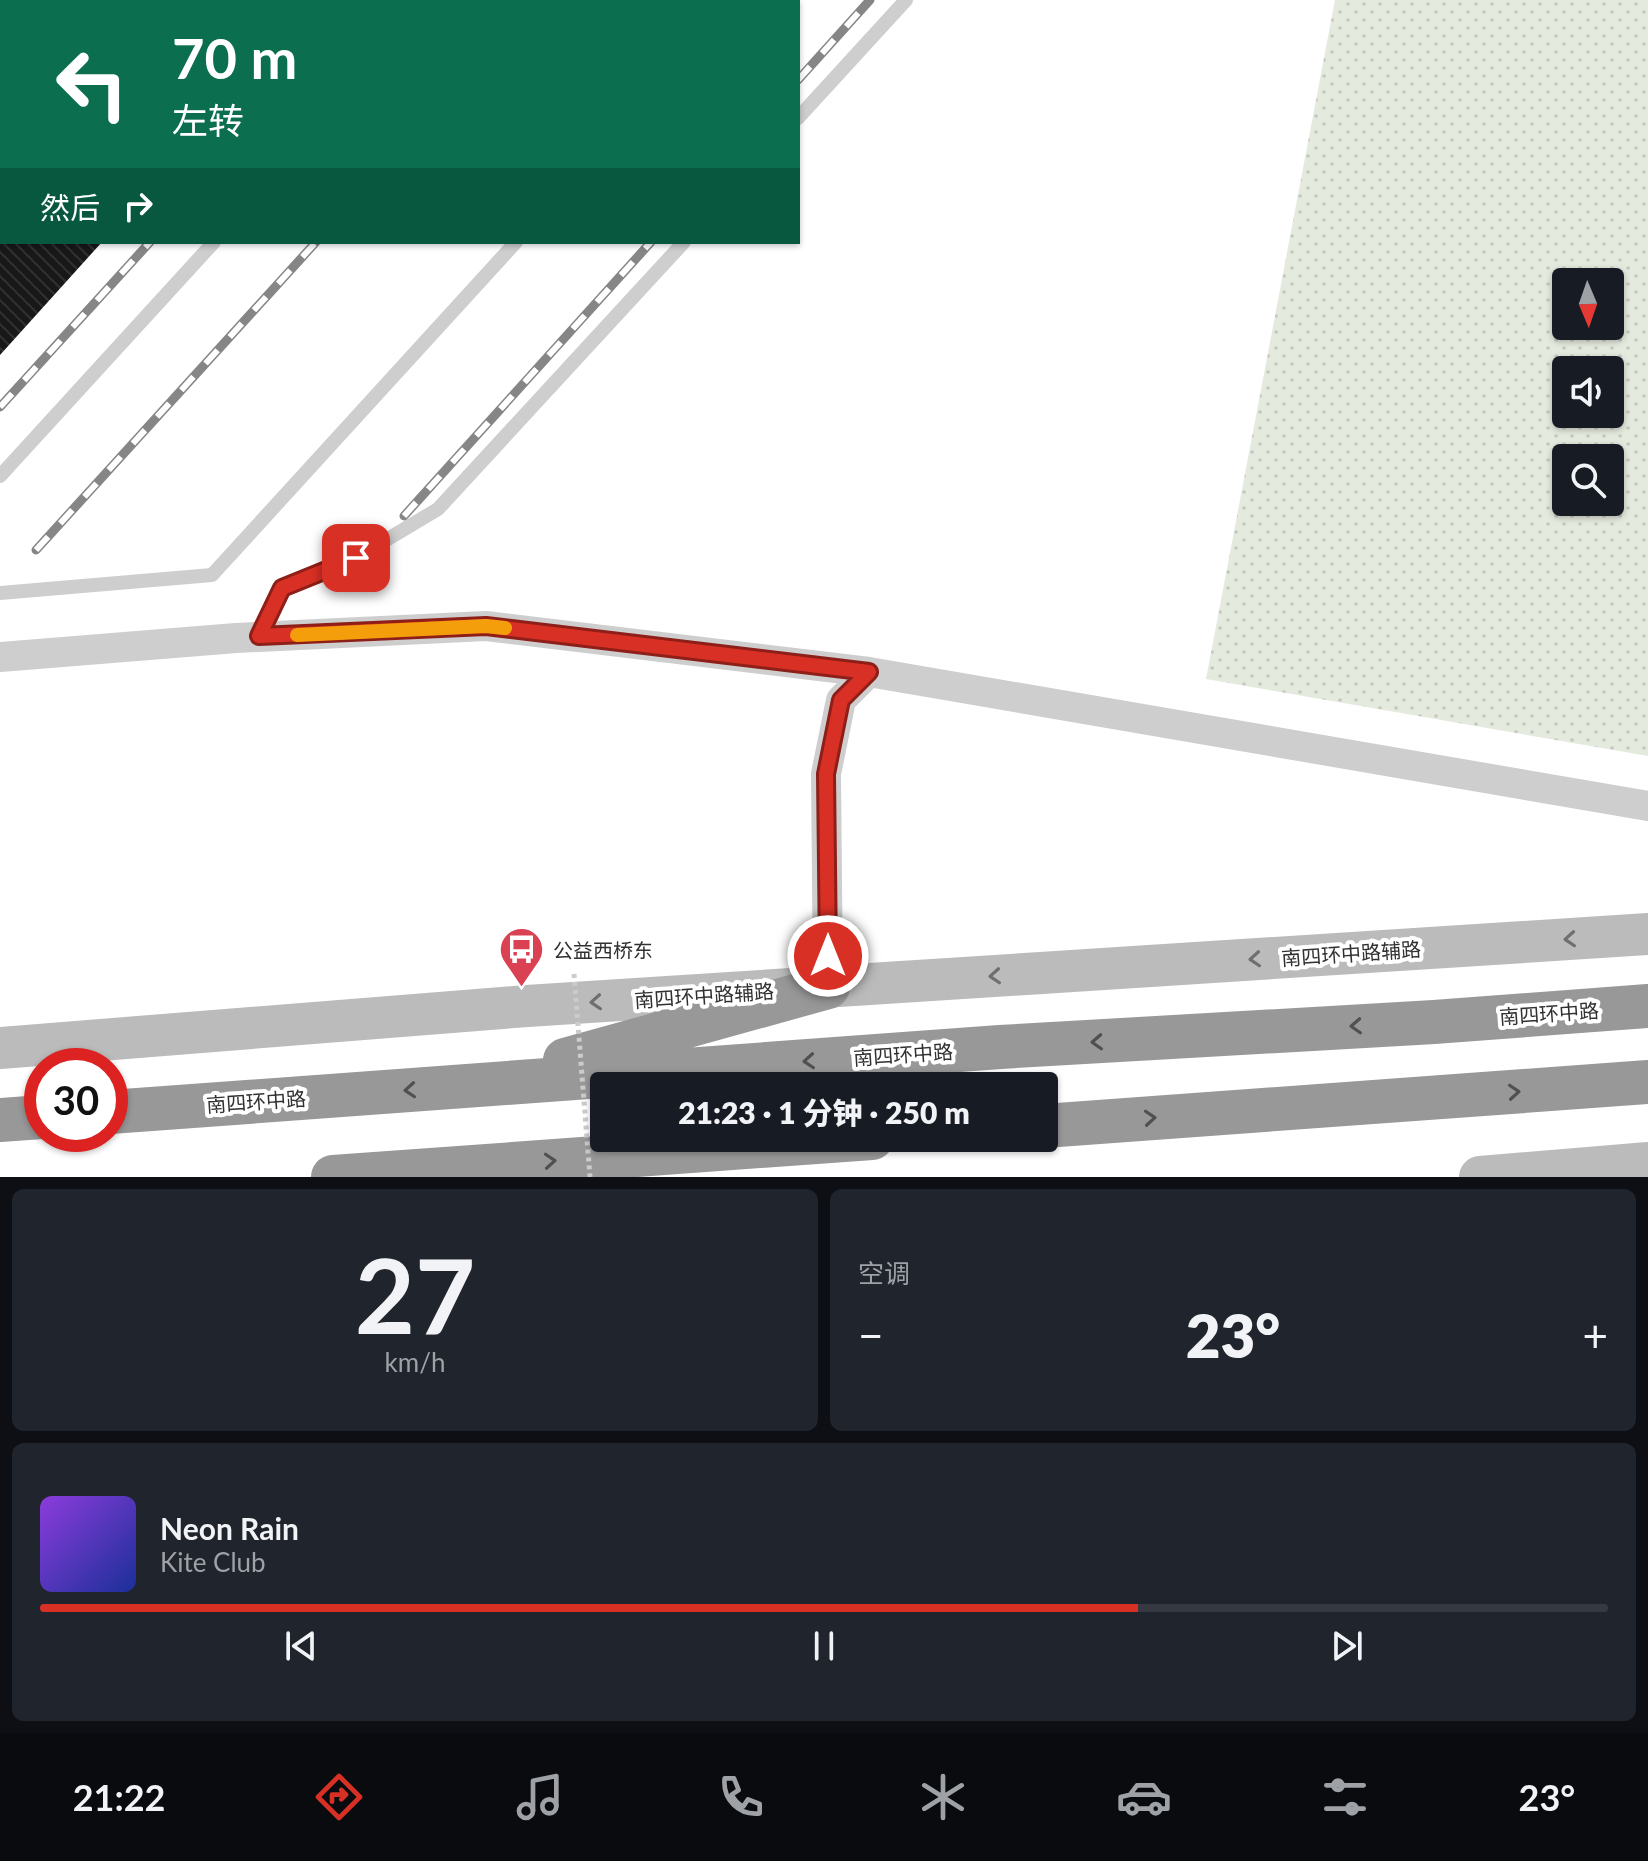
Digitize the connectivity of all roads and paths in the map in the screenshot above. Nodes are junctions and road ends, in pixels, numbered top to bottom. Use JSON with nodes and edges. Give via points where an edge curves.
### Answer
{"nodes":[{"id":1,"x":906,"y":0,"type":"edge"},
{"id":2,"x":800,"y":116,"type":"edge"},
{"id":3,"x":212,"y":244,"type":"edge"},
{"id":4,"x":514,"y":244,"type":"edge"},
{"id":5,"x":682,"y":244,"type":"edge"},
{"id":6,"x":0,"y":476,"type":"edge"},
{"id":7,"x":0,"y":593,"type":"edge"},
{"id":8,"x":259,"y":636,"type":"junction"},
{"id":9,"x":0,"y":657,"type":"edge"},
{"id":10,"x":869,"y":672,"type":"junction"},
{"id":11,"x":1648,"y":806,"type":"edge"},
{"id":12,"x":1648,"y":934,"type":"edge"},
{"id":13,"x":574,"y":974,"type":"dead end"},
{"id":14,"x":828,"y":987,"type":"junction"},
{"id":15,"x":1648,"y":1006,"type":"edge"},
{"id":16,"x":0,"y":1048,"type":"edge"},
{"id":17,"x":1648,"y":1082,"type":"edge"},
{"id":18,"x":470,"y":1086,"type":"junction"},
{"id":19,"x":128,"y":1111,"type":"edge"},
{"id":20,"x":24,"y":1118,"type":"edge"},
{"id":21,"x":0,"y":1120,"type":"edge"},
{"id":22,"x":1058,"y":1125,"type":"edge"},
{"id":23,"x":679,"y":1152,"type":"edge"},
{"id":24,"x":1648,"y":1163,"type":"edge"},
{"id":25,"x":333,"y":1177,"type":"edge"},
{"id":26,"x":590,"y":1177,"type":"edge"},
{"id":27,"x":1480,"y":1177,"type":"edge"}],
"edges":[{"from":1,"to":2,"type":"lane"},
{"from":3,"to":6,"type":"lane"},
{"from":4,"to":7,"type":"lane","via":[[212,575]]},
{"from":5,"to":8,"type":"lane","via":[[438,509],[356,558],[282,588]]},
{"from":8,"to":9,"type":"street"},
{"from":8,"to":10,"type":"street","via":[[486,626]]},
{"from":10,"to":11,"type":"street"},
{"from":10,"to":14,"type":"street","via":[[841,700],[826,774]]},
{"from":12,"to":14,"type":"main road","name":"南四环中路辅路","one_way":true},
{"from":13,"to":26,"type":"path","bridge":true},
{"from":14,"to":16,"type":"main road","name":"南四环中路辅路","one_way":true},
{"from":14,"to":18,"type":"highway"},
{"from":15,"to":18,"type":"highway","name":"南四环中路","one_way":true},
{"from":22,"to":17,"type":"highway","one_way":true},
{"from":18,"to":19,"type":"highway","name":"南四环中路","one_way":true},
{"from":20,"to":21,"type":"highway"},
{"from":25,"to":23,"type":"highway","one_way":true},
{"from":24,"to":27,"type":"main road"}]}
